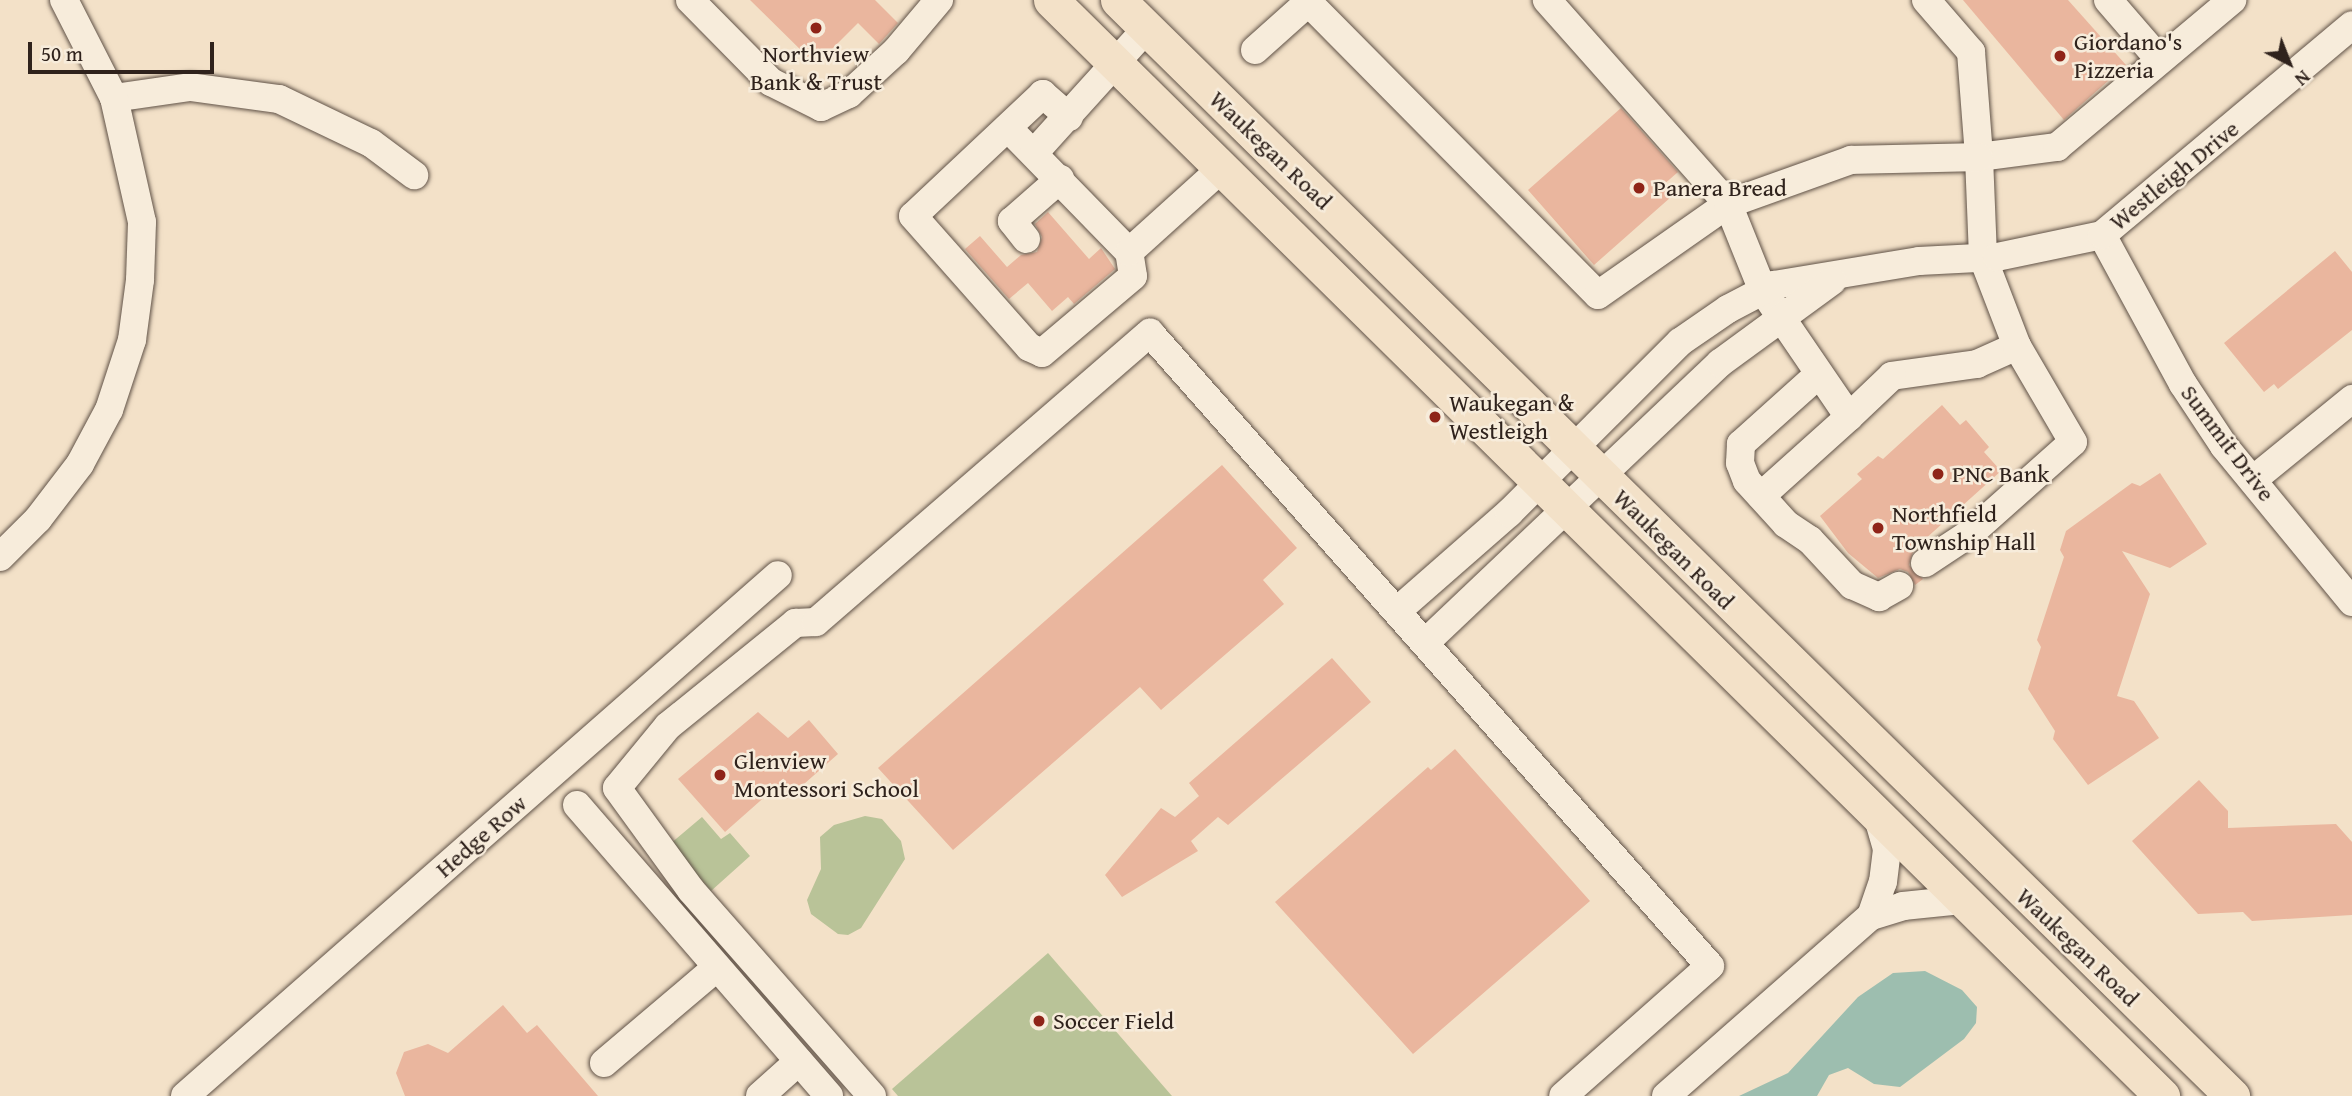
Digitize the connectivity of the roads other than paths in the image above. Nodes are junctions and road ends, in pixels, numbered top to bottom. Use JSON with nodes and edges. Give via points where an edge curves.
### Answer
{"nodes":[{"id":1,"x":64,"y":0,"type":"edge"},
{"id":2,"x":690,"y":0,"type":"edge"},
{"id":3,"x":939,"y":0,"type":"edge"},
{"id":4,"x":1051,"y":0,"type":"edge"},
{"id":5,"x":1118,"y":0,"type":"edge"},
{"id":6,"x":1547,"y":0,"type":"edge"},
{"id":7,"x":1926,"y":0,"type":"edge"},
{"id":8,"x":2108,"y":0,"type":"edge"},
{"id":9,"x":2232,"y":0,"type":"edge"},
{"id":10,"x":1309,"y":1,"type":"edge"},
{"id":11,"x":2352,"y":25,"type":"edge"},
{"id":12,"x":1156,"y":37,"type":"junction"},
{"id":13,"x":1255,"y":50,"type":"dead end"},
{"id":14,"x":2161,"y":60,"type":"junction"},
{"id":15,"x":1123,"y":71,"type":"junction"},
{"id":16,"x":114,"y":98,"type":"junction"},
{"id":17,"x":1069,"y":117,"type":"junction"},
{"id":18,"x":1009,"y":129,"type":"junction"},
{"id":19,"x":1034,"y":153,"type":"junction"},
{"id":20,"x":1979,"y":157,"type":"junction"},
{"id":21,"x":1222,"y":168,"type":"junction"},
{"id":22,"x":414,"y":175,"type":"dead end"},
{"id":23,"x":1060,"y":179,"type":"junction"},
{"id":24,"x":1728,"y":204,"type":"junction"},
{"id":25,"x":2102,"y":235,"type":"junction"},
{"id":26,"x":1026,"y":239,"type":"dead end"},
{"id":27,"x":1129,"y":251,"type":"junction"},
{"id":28,"x":1983,"y":258,"type":"junction"},
{"id":29,"x":1840,"y":275,"type":"junction"},
{"id":30,"x":1763,"y":291,"type":"junction"},
{"id":31,"x":1779,"y":315,"type":"junction"},
{"id":32,"x":2017,"y":346,"type":"junction"},
{"id":33,"x":1819,"y":374,"type":"junction"},
{"id":34,"x":2352,"y":400,"type":"edge"},
{"id":35,"x":1849,"y":417,"type":"junction"},
{"id":36,"x":1572,"y":447,"type":"junction"},
{"id":37,"x":1601,"y":477,"type":"junction"},
{"id":38,"x":2254,"y":479,"type":"junction"},
{"id":39,"x":1537,"y":480,"type":"junction"},
{"id":40,"x":1761,"y":496,"type":"junction"},
{"id":41,"x":1569,"y":511,"type":"junction"},
{"id":42,"x":0,"y":557,"type":"edge"},
{"id":43,"x":1926,"y":563,"type":"dead end"},
{"id":44,"x":778,"y":575,"type":"dead end"},
{"id":45,"x":1899,"y":586,"type":"dead end"},
{"id":46,"x":2352,"y":603,"type":"edge"},
{"id":47,"x":1397,"y":611,"type":"junction"},
{"id":48,"x":1425,"y":643,"type":"junction"},
{"id":49,"x":577,"y":805,"type":"dead end"},
{"id":50,"x":1878,"y":817,"type":"junction"},
{"id":51,"x":1962,"y":900,"type":"junction"},
{"id":52,"x":1871,"y":916,"type":"junction"},
{"id":53,"x":718,"y":967,"type":"junction"},
{"id":54,"x":799,"y":1061,"type":"junction"},
{"id":55,"x":604,"y":1063,"type":"dead end"},
{"id":56,"x":2227,"y":1094,"type":"edge"},
{"id":57,"x":185,"y":1096,"type":"edge"},
{"id":58,"x":760,"y":1096,"type":"edge"},
{"id":59,"x":829,"y":1096,"type":"edge"},
{"id":60,"x":872,"y":1096,"type":"edge"},
{"id":61,"x":1563,"y":1096,"type":"edge"},
{"id":62,"x":1666,"y":1096,"type":"edge"},
{"id":63,"x":2162,"y":1096,"type":"edge"}],
"edges":[{"from":1,"to":16,"type":"street"},
{"from":2,"to":3,"type":"street","via":[[771,82],[821,107],[849,94],[896,51]]},
{"from":4,"to":15,"type":"main road","name":"Waukegan Road"},
{"from":5,"to":12,"type":"main road","name":"Waukegan Road"},
{"from":6,"to":24,"type":"street"},
{"from":7,"to":20,"type":"street","via":[[1971,52]]},
{"from":8,"to":14,"type":"street"},
{"from":9,"to":14,"type":"street"},
{"from":10,"to":13,"type":"street"},
{"from":10,"to":24,"type":"street","via":[[1598,295]]},
{"from":11,"to":25,"type":"street","name":"Westleigh Drive"},
{"from":12,"to":15,"type":"main road"},
{"from":12,"to":36,"type":"main road","name":"Waukegan Road"},
{"from":14,"to":20,"type":"street","via":[[2057,147]]},
{"from":15,"to":17,"type":"street"},
{"from":15,"to":21,"type":"main road","name":"Waukegan Road"},
{"from":16,"to":22,"type":"street","via":[[190,87],[279,99],[371,143]]},
{"from":16,"to":42,"type":"street","via":[[142,222],[132,340],[108,410],[80,464],[38,519]]},
{"from":17,"to":18,"type":"street","via":[[1043,94]]},
{"from":17,"to":19,"type":"street"},
{"from":18,"to":19,"type":"street"},
{"from":18,"to":27,"type":"street","via":[[913,216],[1029,348],[1047,351],[1122,289],[1135,269]]},
{"from":19,"to":23,"type":"street"},
{"from":20,"to":24,"type":"street","via":[[1851,160]]},
{"from":20,"to":28,"type":"street"},
{"from":21,"to":27,"type":"street"},
{"from":21,"to":39,"type":"main road","name":"Waukegan Road"},
{"from":23,"to":26,"type":"street","via":[[1012,221]]},
{"from":23,"to":27,"type":"street"},
{"from":24,"to":30,"type":"street"},
{"from":25,"to":28,"type":"street","name":"Westleigh Drive"},
{"from":25,"to":38,"type":"street","name":"Summit Drive","via":[[2183,384],[2224,446]]},
{"from":28,"to":29,"type":"street","name":"Westleigh Drive","via":[[1919,261]]},
{"from":28,"to":32,"type":"street"},
{"from":29,"to":30,"type":"street","name":"Westleigh Drive","via":[[1774,285]]},
{"from":29,"to":31,"type":"street","name":"Westleigh Drive"},
{"from":30,"to":31,"type":"street"},
{"from":30,"to":36,"type":"street","name":"Westleigh Drive","via":[[1680,342]]},
{"from":31,"to":33,"type":"street"},
{"from":31,"to":37,"type":"street","name":"Westleigh Drive","via":[[1720,363]]},
{"from":32,"to":35,"type":"street","via":[[1978,364],[1892,376]]},
{"from":32,"to":43,"type":"street","via":[[2073,442],[1972,532]]},
{"from":33,"to":35,"type":"street"},
{"from":33,"to":40,"type":"street","via":[[1741,444],[1740,463]]},
{"from":34,"to":38,"type":"street"},
{"from":35,"to":40,"type":"street"},
{"from":36,"to":37,"type":"main road","name":"Waukegan Road"},
{"from":36,"to":39,"type":"street","name":"Westleigh Drive"},
{"from":37,"to":41,"type":"street","name":"Westleigh Drive"},
{"from":37,"to":56,"type":"main road","name":"Waukegan Road"},
{"from":38,"to":46,"type":"street","name":"Summit Drive"},
{"from":39,"to":41,"type":"main road","name":"Waukegan Road"},
{"from":39,"to":47,"type":"street","name":"Westleigh Drive","via":[[1509,513]]},
{"from":40,"to":45,"type":"street","via":[[1852,585],[1879,597]]},
{"from":41,"to":48,"type":"street","name":"Westleigh Drive"},
{"from":41,"to":50,"type":"main road","name":"Waukegan Road"},
{"from":44,"to":57,"type":"street","name":"Hedge Row"},
{"from":47,"to":48,"type":"street"},
{"from":47,"to":60,"type":"street","via":[[1150,333],[816,622],[795,623],[668,726],[617,788],[691,890]]},
{"from":48,"to":61,"type":"street","via":[[1710,966]]},
{"from":49,"to":53,"type":"street"},
{"from":50,"to":51,"type":"main road","name":"Waukegan Road"},
{"from":50,"to":52,"type":"street","via":[[1886,849],[1883,882]]},
{"from":51,"to":52,"type":"street","via":[[1903,906]]},
{"from":51,"to":63,"type":"main road","name":"Waukegan Road"},
{"from":52,"to":62,"type":"street"},
{"from":53,"to":54,"type":"street"},
{"from":53,"to":55,"type":"street"},
{"from":54,"to":58,"type":"street"},
{"from":54,"to":59,"type":"street"}]}
